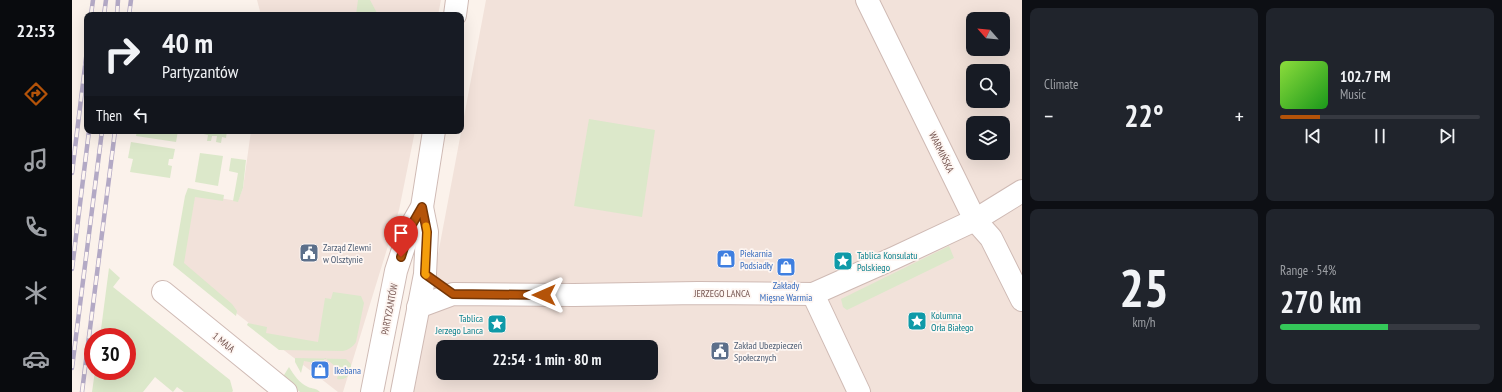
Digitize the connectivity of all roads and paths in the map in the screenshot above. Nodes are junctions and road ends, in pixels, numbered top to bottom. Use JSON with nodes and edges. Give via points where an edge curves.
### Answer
{"nodes":[{"id":1,"x":457,"y":0,"type":"edge"},
{"id":2,"x":867,"y":0,"type":"edge"},
{"id":3,"x":455,"y":12,"type":"edge"},
{"id":4,"x":434,"y":134,"type":"edge"},
{"id":5,"x":1022,"y":191,"type":"edge"},
{"id":6,"x":422,"y":207,"type":"junction"},
{"id":7,"x":975,"y":220,"type":"junction"},
{"id":8,"x":425,"y":274,"type":"junction"},
{"id":9,"x":163,"y":292,"type":"dead end"},
{"id":10,"x":453,"y":294,"type":"junction"},
{"id":11,"x":813,"y":294,"type":"junction"},
{"id":12,"x":1022,"y":300,"type":"edge"},
{"id":13,"x":418,"y":307,"type":"junction"},
{"id":14,"x":286,"y":392,"type":"edge"},
{"id":15,"x":372,"y":392,"type":"edge"},
{"id":16,"x":402,"y":392,"type":"edge"},
{"id":17,"x":859,"y":392,"type":"edge"}],
"edges":[{"from":1,"to":3,"type":"street"},
{"from":2,"to":7,"type":"street","name":"WARMIŃSKA"},
{"from":4,"to":6,"type":"street","name":"PARTYZANTÓW"},
{"from":5,"to":7,"type":"street","name":"JERZEGO LANCA"},
{"from":6,"to":8,"type":"street","name":"PARTYZANTÓW","via":[[427,232]]},
{"from":6,"to":15,"type":"street","name":"PARTYZANTÓW","via":[[410,228],[396,271]]},
{"from":7,"to":11,"type":"street","name":"JERZEGO LANCA"},
{"from":7,"to":12,"type":"street","name":"WARMIŃSKA","via":[[991,238]]},
{"from":8,"to":10,"type":"street"},
{"from":8,"to":13,"type":"street","name":"PARTYZANTÓW"},
{"from":9,"to":14,"type":"street","name":"1 MAJA"},
{"from":10,"to":11,"type":"street","name":"JERZEGO LANCA"},
{"from":10,"to":13,"type":"street","name":"JERZEGO LANCA"},
{"from":11,"to":17,"type":"street"},
{"from":13,"to":16,"type":"street","name":"PARTYZANTÓW"}]}
